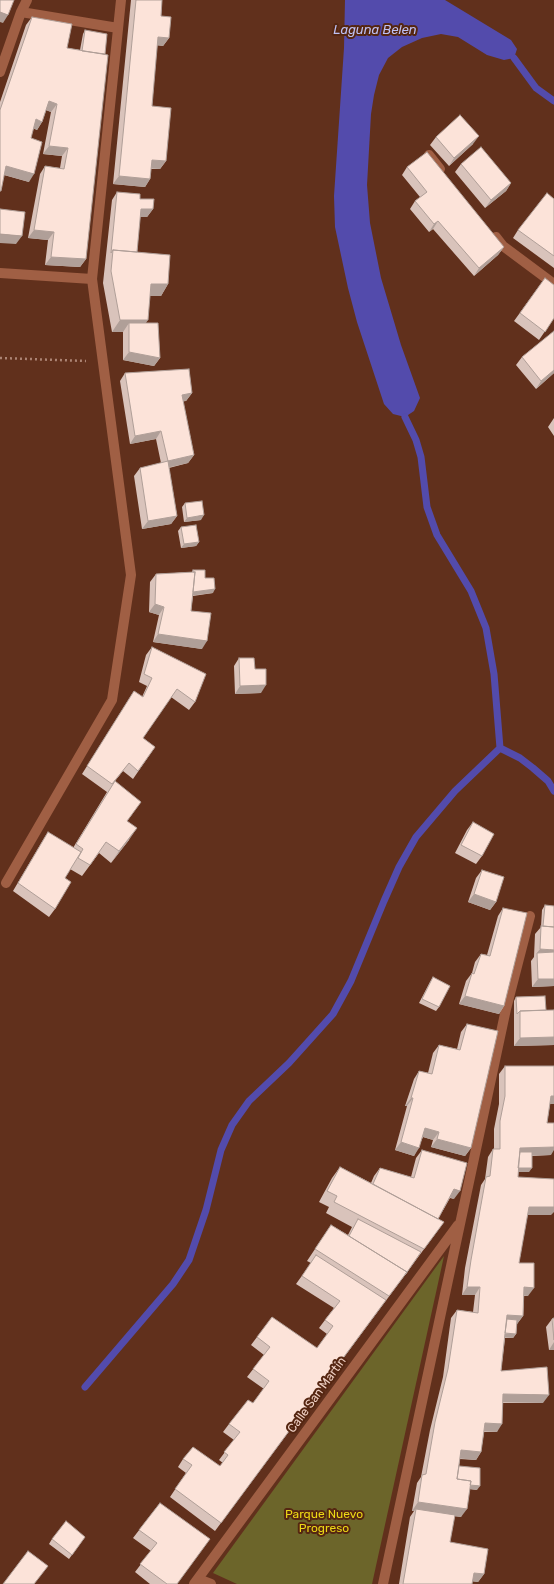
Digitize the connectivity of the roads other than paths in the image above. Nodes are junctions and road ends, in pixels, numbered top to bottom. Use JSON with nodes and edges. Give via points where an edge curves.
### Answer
{"nodes":[{"id":1,"x":27,"y":0,"type":"edge"},
{"id":2,"x":121,"y":0,"type":"edge"},
{"id":3,"x":21,"y":12,"type":"junction"},
{"id":4,"x":118,"y":28,"type":"junction"},
{"id":5,"x":0,"y":72,"type":"edge"},
{"id":6,"x":429,"y":155,"type":"edge"},
{"id":7,"x":449,"y":179,"type":"edge"},
{"id":8,"x":488,"y":228,"type":"edge"},
{"id":9,"x":0,"y":274,"type":"edge"},
{"id":10,"x":92,"y":279,"type":"junction"},
{"id":11,"x":554,"y":284,"type":"edge"},
{"id":12,"x":6,"y":883,"type":"dead end"},
{"id":13,"x":530,"y":916,"type":"dead end"},
{"id":14,"x":460,"y":1222,"type":"junction"},
{"id":15,"x":196,"y":1581,"type":"edge"},
{"id":16,"x":211,"y":1584,"type":"edge"},
{"id":17,"x":383,"y":1584,"type":"edge"}],
"edges":[{"from":1,"to":3,"type":"street"},
{"from":2,"to":4,"type":"street"},
{"from":3,"to":4,"type":"street"},
{"from":3,"to":5,"type":"street"},
{"from":4,"to":10,"type":"street"},
{"from":6,"to":7,"type":"street"},
{"from":8,"to":11,"type":"street","via":[[503,246]]},
{"from":9,"to":10,"type":"street"},
{"from":10,"to":12,"type":"street","via":[[132,575],[112,700]]},
{"from":13,"to":14,"type":"street","via":[[506,1009]]},
{"from":14,"to":15,"type":"street","name":"Calle San Martín"},
{"from":14,"to":17,"type":"street"},
{"from":15,"to":16,"type":"street"}]}
